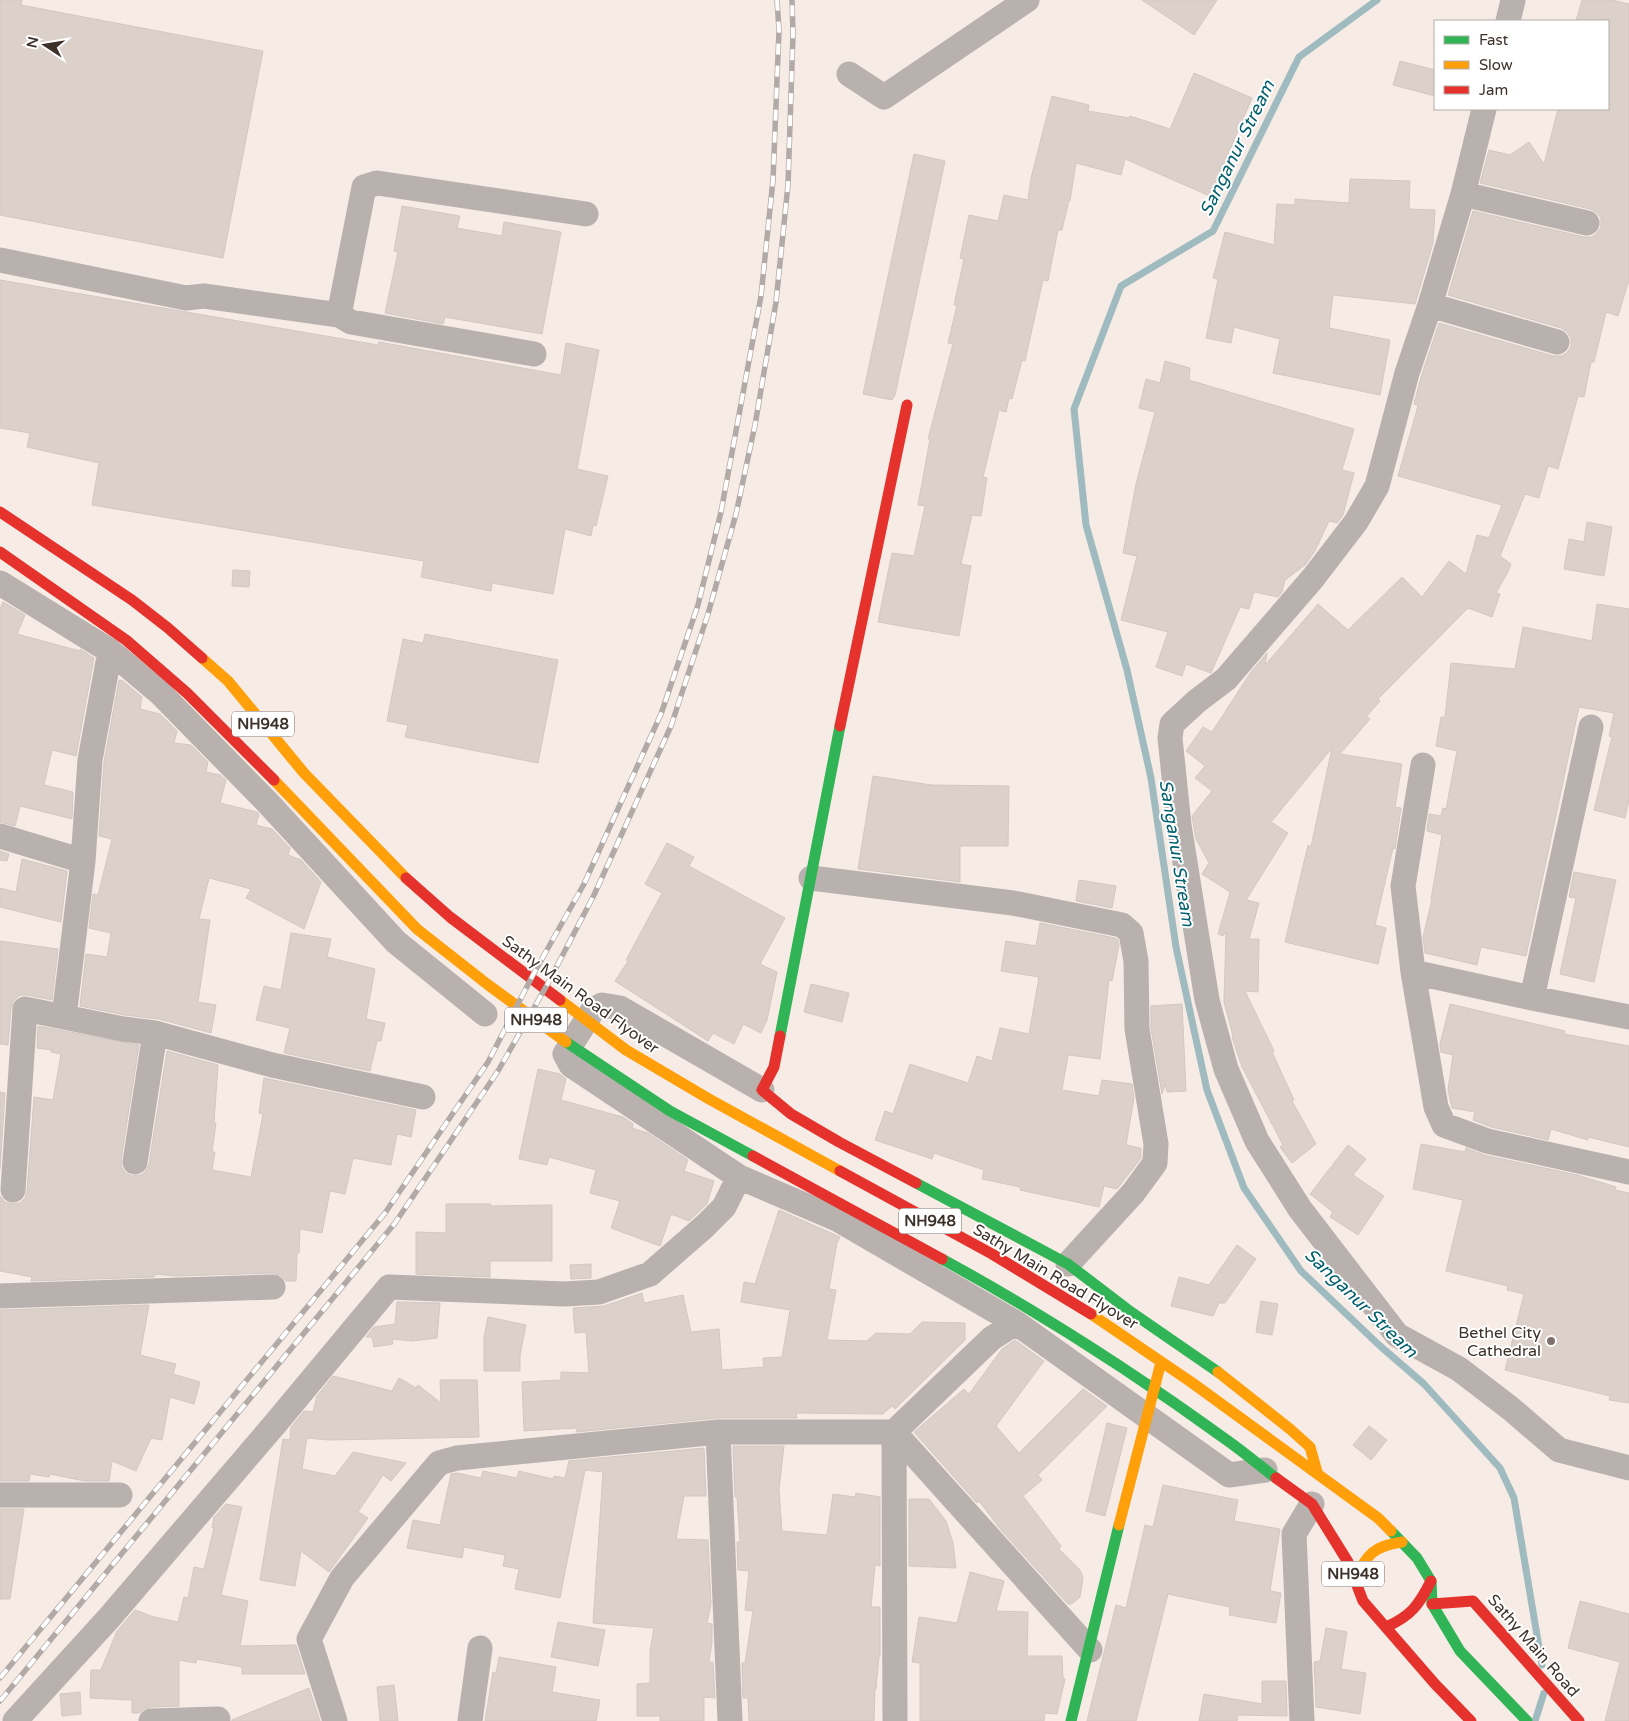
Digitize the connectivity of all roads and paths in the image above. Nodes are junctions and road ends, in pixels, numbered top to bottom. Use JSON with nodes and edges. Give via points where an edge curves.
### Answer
{"nodes":[{"id":1,"x":1027,"y":0,"type":"edge"},
{"id":2,"x":1513,"y":0,"type":"edge"},
{"id":3,"x":1508,"y":20,"type":"edge"},
{"id":4,"x":848,"y":74,"type":"dead end"},
{"id":5,"x":1484,"y":110,"type":"edge"},
{"id":6,"x":1463,"y":194,"type":"junction"},
{"id":7,"x":586,"y":214,"type":"dead end"},
{"id":8,"x":1587,"y":223,"type":"dead end"},
{"id":9,"x":0,"y":260,"type":"edge"},
{"id":10,"x":1430,"y":305,"type":"junction"},
{"id":11,"x":339,"y":315,"type":"junction"},
{"id":12,"x":1557,"y":342,"type":"dead end"},
{"id":13,"x":534,"y":354,"type":"dead end"},
{"id":14,"x":906,"y":405,"type":"dead end"},
{"id":15,"x":0,"y":512,"type":"edge"},
{"id":16,"x":0,"y":552,"type":"edge"},
{"id":17,"x":0,"y":583,"type":"edge"},
{"id":18,"x":110,"y":651,"type":"junction"},
{"id":19,"x":1591,"y":727,"type":"dead end"},
{"id":20,"x":1423,"y":765,"type":"dead end"},
{"id":21,"x":0,"y":836,"type":"edge"},
{"id":22,"x":83,"y":861,"type":"junction"},
{"id":23,"x":811,"y":878,"type":"junction"},
{"id":24,"x":1414,"y":972,"type":"junction"},
{"id":25,"x":1532,"y":998,"type":"junction"},
{"id":26,"x":485,"y":1014,"type":"dead end"},
{"id":27,"x":64,"y":1017,"type":"junction"},
{"id":28,"x":1629,"y":1017,"type":"edge"},
{"id":29,"x":155,"y":1033,"type":"junction"},
{"id":30,"x":762,"y":1090,"type":"junction"},
{"id":31,"x":423,"y":1097,"type":"dead end"},
{"id":32,"x":136,"y":1162,"type":"dead end"},
{"id":33,"x":1629,"y":1172,"type":"edge"},
{"id":34,"x":740,"y":1177,"type":"junction"},
{"id":35,"x":13,"y":1190,"type":"dead end"},
{"id":36,"x":1068,"y":1264,"type":"junction"},
{"id":37,"x":273,"y":1288,"type":"dead end"},
{"id":38,"x":0,"y":1296,"type":"edge"},
{"id":39,"x":1016,"y":1323,"type":"junction"},
{"id":40,"x":1166,"y":1346,"type":"junction"},
{"id":41,"x":1146,"y":1416,"type":"junction"},
{"id":42,"x":718,"y":1432,"type":"junction"},
{"id":43,"x":894,"y":1432,"type":"junction"},
{"id":44,"x":1629,"y":1468,"type":"edge"},
{"id":45,"x":1265,"y":1470,"type":"junction"},
{"id":46,"x":1317,"y":1472,"type":"junction"},
{"id":47,"x":0,"y":1495,"type":"edge"},
{"id":48,"x":120,"y":1495,"type":"dead end"},
{"id":49,"x":1312,"y":1504,"type":"junction"},
{"id":50,"x":1402,"y":1542,"type":"junction"},
{"id":51,"x":1355,"y":1579,"type":"junction"},
{"id":52,"x":1431,"y":1581,"type":"junction"},
{"id":53,"x":1432,"y":1604,"type":"junction"},
{"id":54,"x":1386,"y":1627,"type":"junction"},
{"id":55,"x":480,"y":1648,"type":"dead end"},
{"id":56,"x":1090,"y":1650,"type":"junction"},
{"id":57,"x":1435,"y":1684,"type":"junction"},
{"id":58,"x":1446,"y":1712,"type":"dead end"},
{"id":59,"x":218,"y":1719,"type":"dead end"},
{"id":60,"x":15,"y":1721,"type":"edge"},
{"id":61,"x":151,"y":1721,"type":"edge"},
{"id":62,"x":334,"y":1721,"type":"edge"},
{"id":63,"x":470,"y":1721,"type":"edge"},
{"id":64,"x":730,"y":1721,"type":"edge"},
{"id":65,"x":895,"y":1721,"type":"edge"},
{"id":66,"x":1071,"y":1721,"type":"edge"},
{"id":67,"x":1302,"y":1721,"type":"edge"},
{"id":68,"x":1471,"y":1721,"type":"edge"},
{"id":69,"x":1527,"y":1721,"type":"edge"},
{"id":70,"x":1578,"y":1721,"type":"edge"}],
"edges":[{"from":1,"to":4,"type":"street","via":[[884,97]]},
{"from":2,"to":3,"type":"street"},
{"from":5,"to":6,"type":"street"},
{"from":6,"to":8,"type":"street"},
{"from":6,"to":10,"type":"street"},
{"from":7,"to":11,"type":"street","via":[[376,183],[364,187]]},
{"from":9,"to":11,"type":"street","via":[[186,298],[204,296]]},
{"from":10,"to":12,"type":"street"},
{"from":10,"to":44,"type":"street","via":[[1407,373],[1377,486],[1356,522],[1313,578],[1226,678],[1172,724],[1170,738],[1179,825],[1206,1000],[1226,1069],[1257,1141],[1300,1209],[1397,1335],[1459,1369],[1559,1450]]},
{"from":11,"to":13,"type":"street","via":[[351,322]]},
{"from":14,"to":23,"type":"main road"},
{"from":15,"to":46,"type":"main road","name":"Sathy Main Road Flyover","number":"NH948","via":[[132,600],[168,628],[228,681],[304,773],[402,874],[450,917],[610,1039],[708,1099],[992,1254],[1089,1313]]},
{"from":16,"to":45,"type":"main road","number":"NH948","via":[[126,640],[245,750],[417,929],[586,1056],[670,1111],[1006,1294],[1144,1382]]},
{"from":17,"to":18,"type":"street"},
{"from":18,"to":22,"type":"street","via":[[90,760]]},
{"from":18,"to":26,"type":"street","via":[[168,701],[268,803],[396,942]]},
{"from":19,"to":25,"type":"street"},
{"from":20,"to":24,"type":"street","via":[[1403,886]]},
{"from":21,"to":22,"type":"street"},
{"from":22,"to":27,"type":"street"},
{"from":23,"to":30,"type":"main road","via":[[774,1067]]},
{"from":23,"to":36,"type":"street","via":[[1013,903],[1122,925],[1131,933],[1136,961],[1137,1029],[1156,1144],[1156,1163]]},
{"from":24,"to":25,"type":"street"},
{"from":24,"to":33,"type":"street","via":[[1436,1107],[1444,1125],[1487,1140]]},
{"from":25,"to":28,"type":"street"},
{"from":27,"to":29,"type":"street"},
{"from":27,"to":35,"type":"street","via":[[25,1009]]},
{"from":29,"to":31,"type":"street","via":[[272,1064]]},
{"from":29,"to":32,"type":"street"},
{"from":30,"to":34,"type":"street","via":[[620,1008],[602,1005],[593,1010],[565,1054],[571,1065]]},
{"from":30,"to":36,"type":"main road","via":[[791,1114],[839,1142]]},
{"from":34,"to":39,"type":"street","via":[[837,1219]]},
{"from":34,"to":60,"type":"street","via":[[724,1207],[650,1274],[599,1292],[564,1294],[389,1287],[109,1618]]},
{"from":36,"to":40,"type":"main road","via":[[1131,1312]]},
{"from":37,"to":38,"type":"street"},
{"from":39,"to":41,"type":"street"},
{"from":39,"to":43,"type":"street","via":[[992,1338]]},
{"from":40,"to":41,"type":"main road"},
{"from":40,"to":46,"type":"main road","via":[[1204,1361],[1290,1429],[1310,1447]]},
{"from":41,"to":45,"type":"street","via":[[1229,1475]]},
{"from":41,"to":56,"type":"main road"},
{"from":42,"to":43,"type":"street"},
{"from":42,"to":62,"type":"street","via":[[456,1458],[439,1463],[342,1578],[309,1639]]},
{"from":42,"to":64,"type":"street"},
{"from":43,"to":56,"type":"street"},
{"from":43,"to":65,"type":"street"},
{"from":45,"to":49,"type":"main road","number":"NH948"},
{"from":46,"to":50,"type":"main road","number":"NH948","via":[[1378,1518]]},
{"from":47,"to":48,"type":"street"},
{"from":49,"to":51,"type":"main road","number":"NH948"},
{"from":49,"to":67,"type":"street","via":[[1294,1534]]},
{"from":50,"to":51,"type":"main road","via":[[1371,1551]]},
{"from":50,"to":52,"type":"main road","number":"NH948"},
{"from":51,"to":54,"type":"main road","number":"NH948","via":[[1364,1601]]},
{"from":52,"to":53,"type":"main road","number":"NH948"},
{"from":52,"to":54,"type":"main road","via":[[1421,1603],[1405,1620]]},
{"from":53,"to":69,"type":"main road","number":"NH948","via":[[1460,1651]]},
{"from":53,"to":70,"type":"main road","name":"Sathy Main Road","via":[[1473,1601]]},
{"from":54,"to":57,"type":"main road","number":"NH948"},
{"from":55,"to":63,"type":"street"},
{"from":56,"to":66,"type":"main road"},
{"from":57,"to":58,"type":"main road"},
{"from":57,"to":68,"type":"main road","number":"NH948"},
{"from":59,"to":61,"type":"street"}]}
